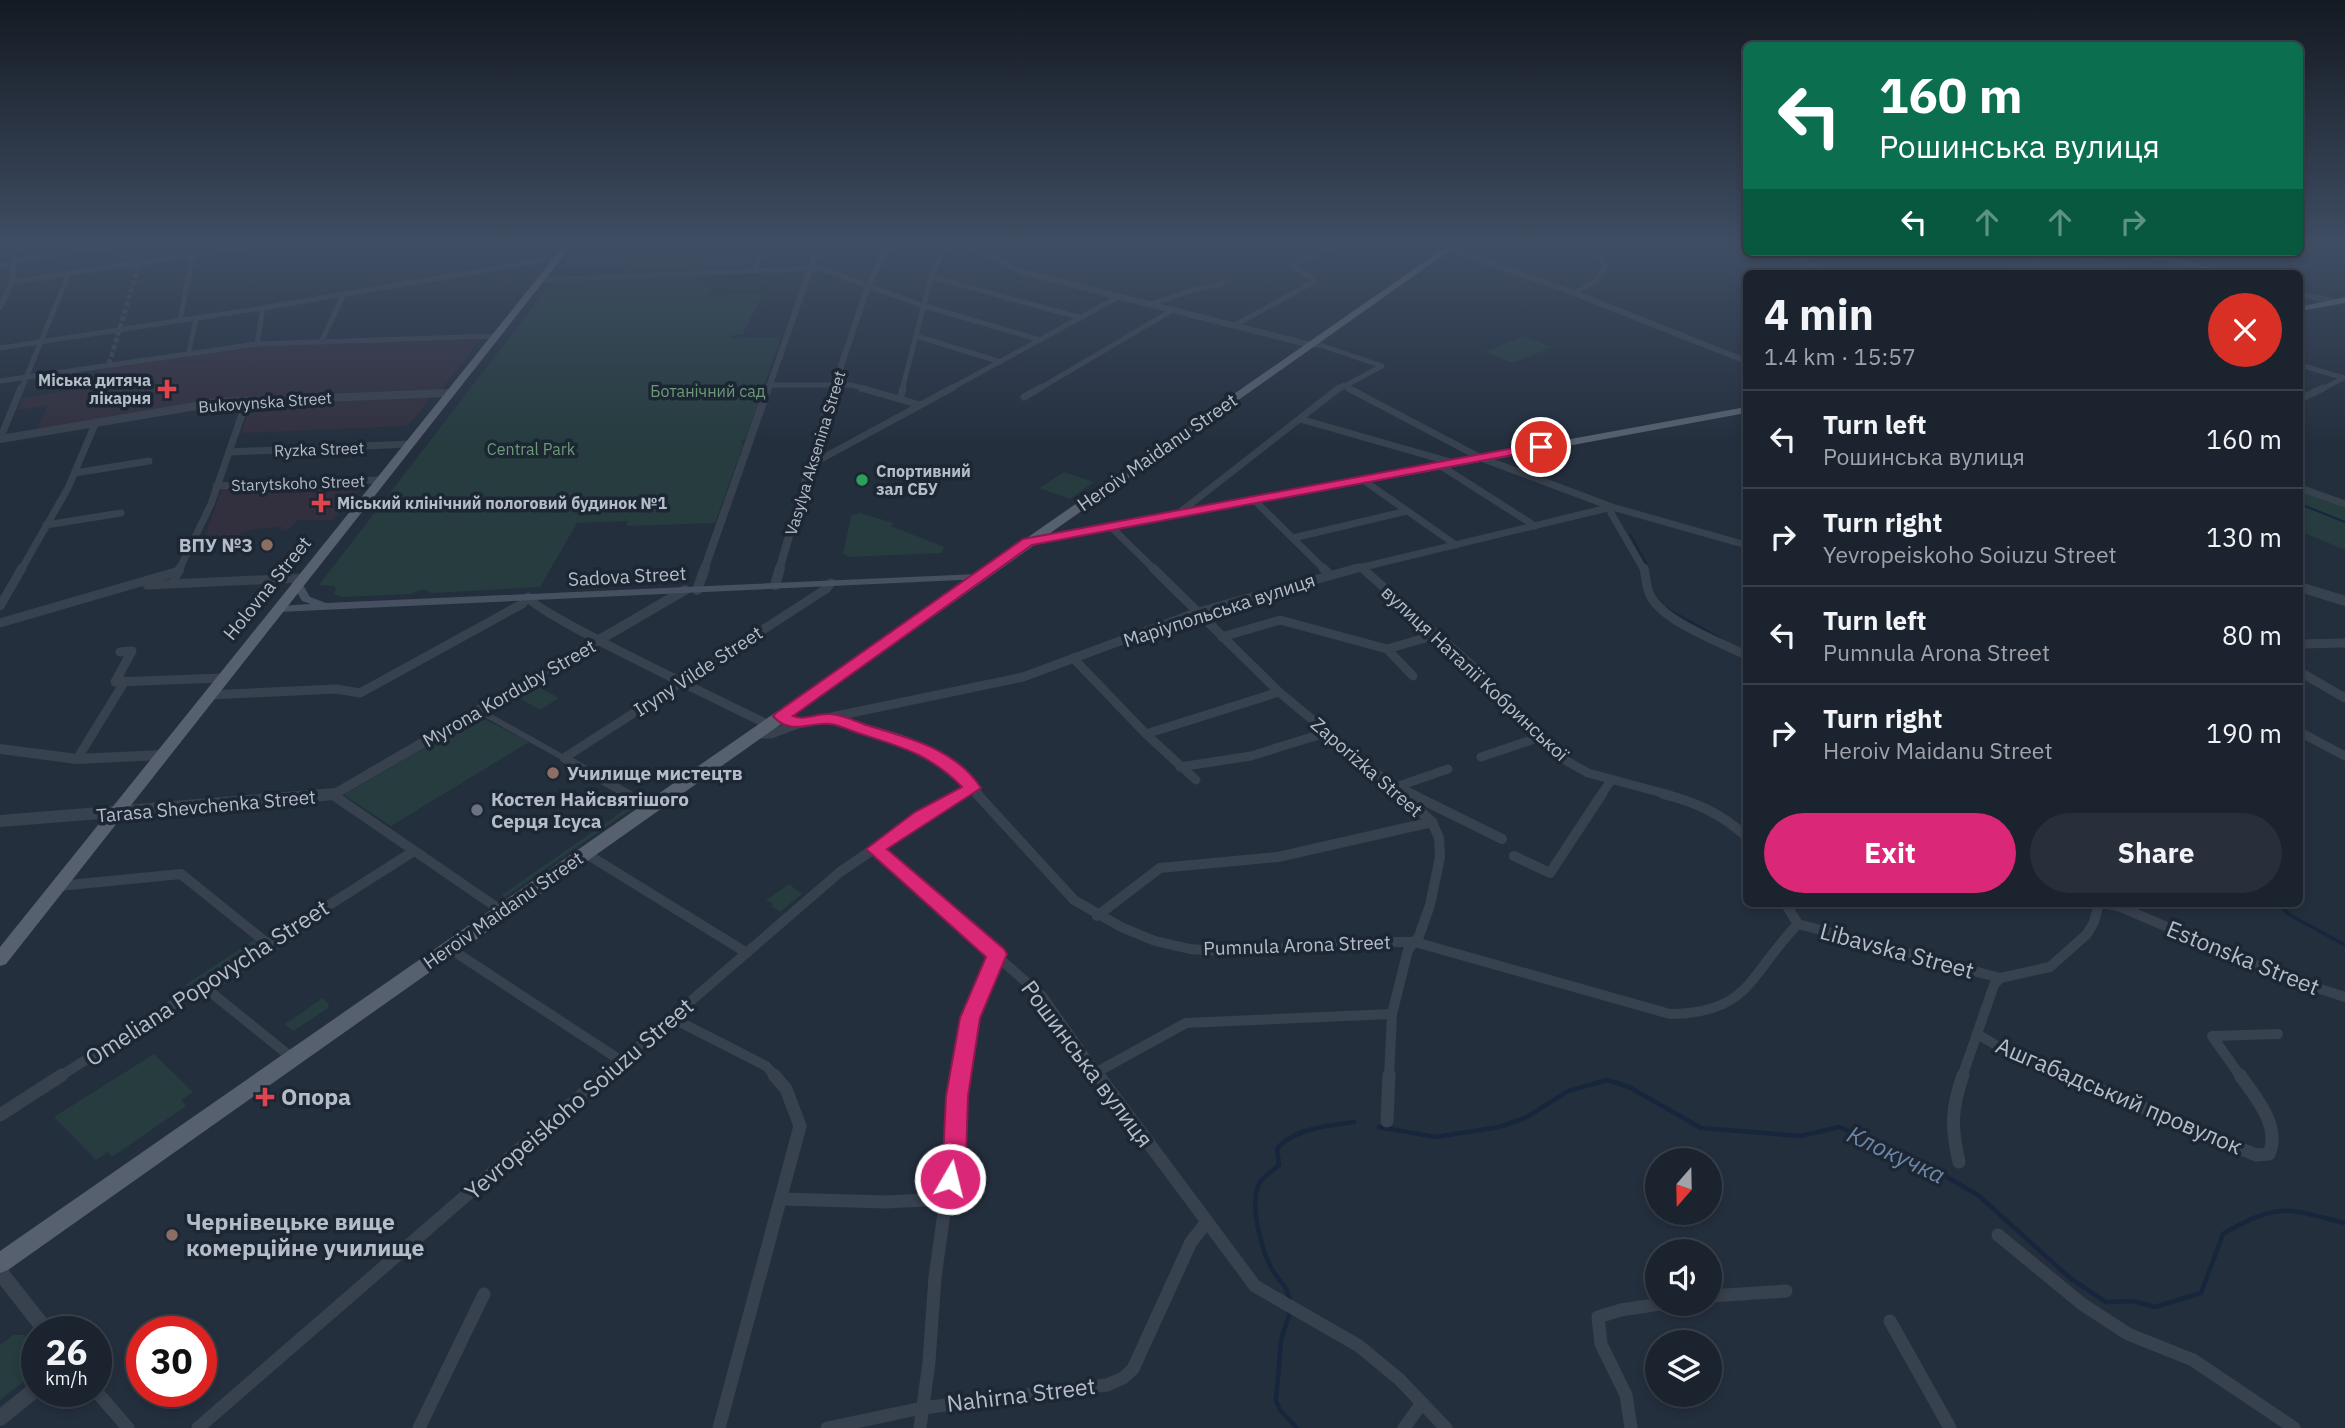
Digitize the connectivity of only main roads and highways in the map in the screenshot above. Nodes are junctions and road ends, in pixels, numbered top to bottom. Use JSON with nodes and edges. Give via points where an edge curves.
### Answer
{"nodes":[{"id":1,"x":515,"y":311,"type":"edge"},
{"id":2,"x":1360,"y":311,"type":"edge"},
{"id":3,"x":1743,"y":411,"type":"edge"},
{"id":4,"x":1028,"y":542,"type":"junction"},
{"id":5,"x":978,"y":577,"type":"junction"},
{"id":6,"x":300,"y":581,"type":"junction"},
{"id":7,"x":306,"y":598,"type":"junction"},
{"id":8,"x":280,"y":607,"type":"junction"},
{"id":9,"x":332,"y":607,"type":"junction"},
{"id":10,"x":0,"y":959,"type":"edge"},
{"id":11,"x":0,"y":1263,"type":"edge"}],
"edges":[{"from":1,"to":6,"type":"main road","name":"Holovna Street"},
{"from":2,"to":4,"type":"main road","name":"Heroiv Maidanu Street"},
{"from":3,"to":4,"type":"main road"},
{"from":4,"to":5,"type":"main road","name":"Heroiv Maidanu Street"},
{"from":5,"to":9,"type":"main road","name":"Sadova Street"},
{"from":5,"to":11,"type":"main road","name":"Heroiv Maidanu Street"},
{"from":6,"to":7,"type":"main road"},
{"from":6,"to":8,"type":"main road","name":"Holovna Street"},
{"from":7,"to":8,"type":"main road"},
{"from":7,"to":9,"type":"main road"},
{"from":8,"to":9,"type":"main road","name":"Sadova Street"},
{"from":8,"to":10,"type":"main road","name":"Holovna Street"}]}
